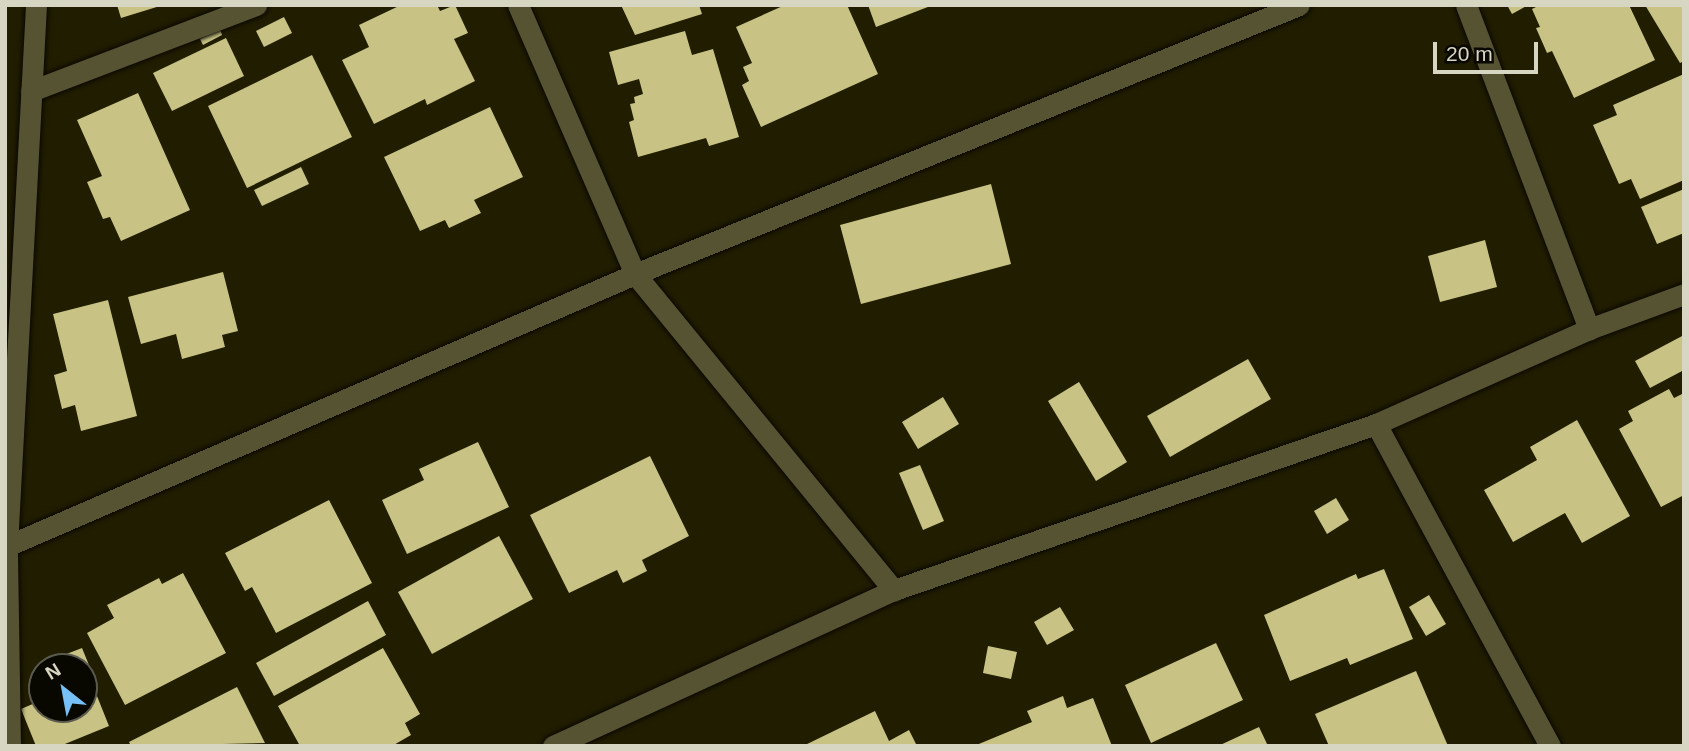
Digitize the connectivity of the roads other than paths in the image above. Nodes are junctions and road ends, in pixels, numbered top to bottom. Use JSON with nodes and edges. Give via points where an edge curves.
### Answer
{"nodes":[{"id":1,"x":36,"y":5,"type":"edge"},
{"id":2,"x":256,"y":5,"type":"edge"},
{"id":3,"x":518,"y":5,"type":"edge"},
{"id":4,"x":1299,"y":5,"type":"edge"},
{"id":5,"x":1466,"y":5,"type":"edge"},
{"id":6,"x":31,"y":91,"type":"junction"},
{"id":7,"x":635,"y":274,"type":"junction"},
{"id":8,"x":1684,"y":294,"type":"edge"},
{"id":9,"x":1589,"y":329,"type":"junction"},
{"id":10,"x":1376,"y":424,"type":"junction"},
{"id":11,"x":8,"y":546,"type":"junction"},
{"id":12,"x":894,"y":590,"type":"junction"},
{"id":13,"x":10,"y":746,"type":"edge"},
{"id":14,"x":553,"y":746,"type":"edge"},
{"id":15,"x":1549,"y":746,"type":"edge"}],
"edges":[{"from":1,"to":6,"type":"street"},
{"from":2,"to":6,"type":"street"},
{"from":3,"to":7,"type":"street"},
{"from":4,"to":7,"type":"street"},
{"from":5,"to":9,"type":"street"},
{"from":6,"to":11,"type":"street"},
{"from":7,"to":11,"type":"street"},
{"from":7,"to":12,"type":"street"},
{"from":8,"to":9,"type":"street"},
{"from":9,"to":10,"type":"street"},
{"from":10,"to":12,"type":"street"},
{"from":10,"to":15,"type":"street"},
{"from":11,"to":13,"type":"street"},
{"from":12,"to":14,"type":"street"}]}
